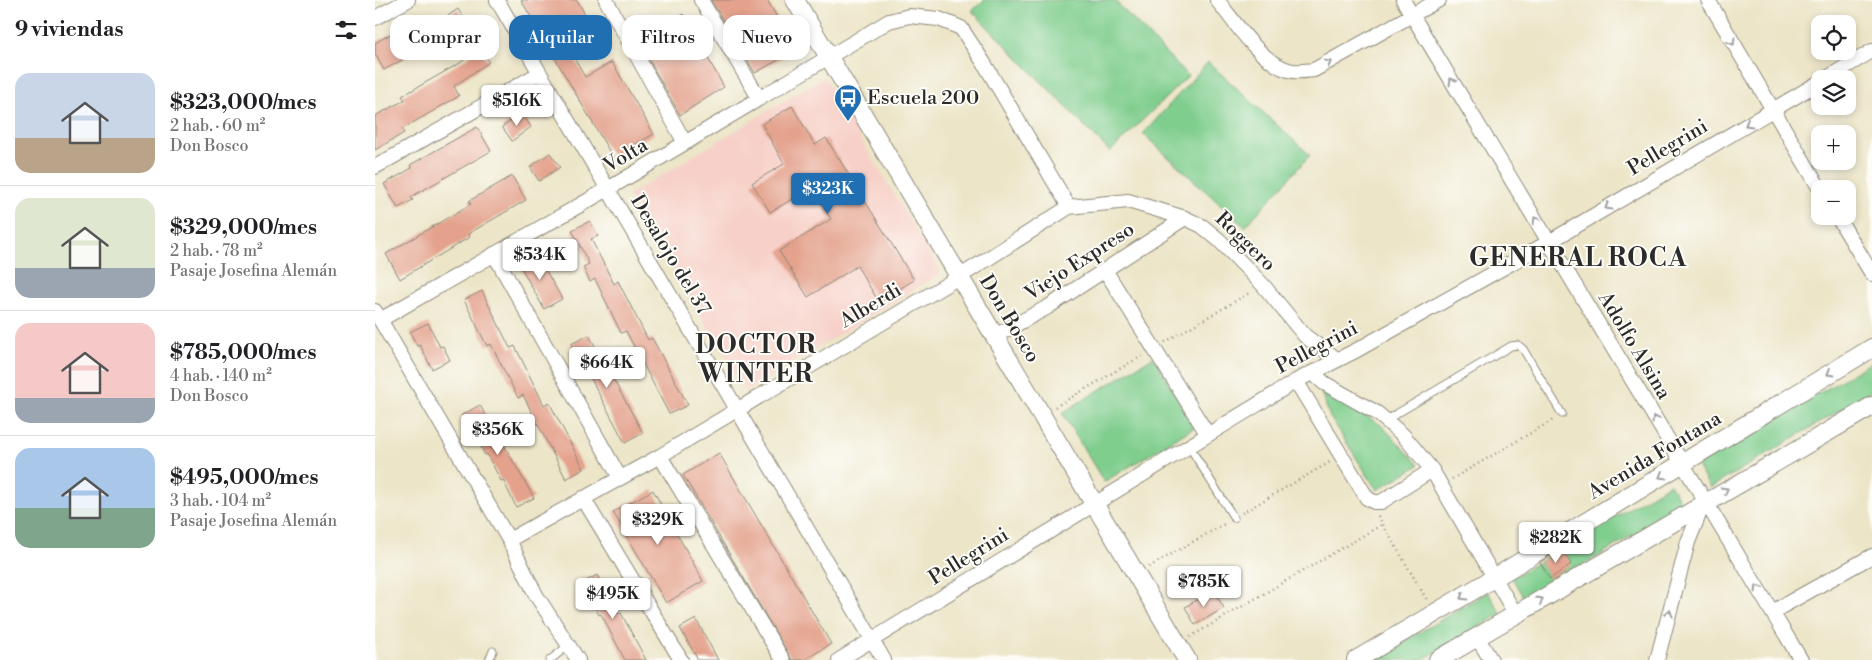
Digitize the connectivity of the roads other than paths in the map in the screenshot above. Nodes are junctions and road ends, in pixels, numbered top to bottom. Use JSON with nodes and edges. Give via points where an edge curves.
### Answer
{"nodes":[{"id":1,"x":408,"y":0,"type":"edge"},
{"id":2,"x":497,"y":0,"type":"edge"},
{"id":3,"x":606,"y":0,"type":"edge"},
{"id":4,"x":701,"y":0,"type":"edge"},
{"id":5,"x":795,"y":0,"type":"edge"},
{"id":6,"x":1217,"y":0,"type":"edge"},
{"id":7,"x":1403,"y":0,"type":"edge"},
{"id":8,"x":1439,"y":0,"type":"edge"},
{"id":9,"x":1707,"y":0,"type":"edge"},
{"id":10,"x":1412,"y":16,"type":"junction"},
{"id":11,"x":375,"y":18,"type":"edge"},
{"id":12,"x":1872,"y":51,"type":"edge"},
{"id":13,"x":828,"y":56,"type":"junction"},
{"id":14,"x":1840,"y":70,"type":"edge"},
{"id":15,"x":540,"y":73,"type":"junction"},
{"id":16,"x":1811,"y":87,"type":"edge"},
{"id":17,"x":759,"y":98,"type":"junction"},
{"id":18,"x":1773,"y":109,"type":"junction"},
{"id":19,"x":685,"y":143,"type":"junction"},
{"id":20,"x":375,"y":167,"type":"edge"},
{"id":21,"x":1816,"y":180,"type":"edge"},
{"id":22,"x":608,"y":189,"type":"junction"},
{"id":23,"x":1069,"y":208,"type":"junction"},
{"id":24,"x":1185,"y":218,"type":"junction"},
{"id":25,"x":1842,"y":225,"type":"edge"},
{"id":26,"x":1549,"y":242,"type":"junction"},
{"id":27,"x":494,"y":254,"type":"junction"},
{"id":28,"x":1105,"y":270,"type":"junction"},
{"id":29,"x":1872,"y":274,"type":"edge"},
{"id":30,"x":959,"y":277,"type":"junction"},
{"id":31,"x":378,"y":315,"type":"edge"},
{"id":32,"x":995,"y":336,"type":"junction"},
{"id":33,"x":1872,"y":348,"type":"edge"},
{"id":34,"x":1337,"y":360,"type":"junction"},
{"id":35,"x":1313,"y":374,"type":"junction"},
{"id":36,"x":1296,"y":381,"type":"junction"},
{"id":37,"x":1872,"y":406,"type":"edge"},
{"id":38,"x":738,"y":409,"type":"junction"},
{"id":39,"x":1562,"y":414,"type":"road end"},
{"id":40,"x":1386,"y":420,"type":"junction"},
{"id":41,"x":1207,"y":435,"type":"junction"},
{"id":42,"x":1189,"y":446,"type":"junction"},
{"id":43,"x":660,"y":456,"type":"junction"},
{"id":44,"x":1682,"y":464,"type":"junction"},
{"id":45,"x":1431,"y":470,"type":"junction"},
{"id":46,"x":621,"y":478,"type":"junction"},
{"id":47,"x":583,"y":498,"type":"junction"},
{"id":48,"x":1704,"y":502,"type":"junction"},
{"id":49,"x":1094,"y":503,"type":"junction"},
{"id":50,"x":1234,"y":518,"type":"dead end"},
{"id":51,"x":509,"y":540,"type":"junction"},
{"id":52,"x":1872,"y":556,"type":"edge"},
{"id":53,"x":1494,"y":578,"type":"junction"},
{"id":54,"x":1773,"y":612,"type":"junction"},
{"id":55,"x":1516,"y":615,"type":"junction"},
{"id":56,"x":1477,"y":637,"type":"junction"},
{"id":57,"x":873,"y":640,"type":"junction"},
{"id":58,"x":569,"y":645,"type":"junction"},
{"id":59,"x":493,"y":651,"type":"dead end"},
{"id":60,"x":489,"y":660,"type":"edge"},
{"id":61,"x":550,"y":660,"type":"edge"},
{"id":62,"x":578,"y":660,"type":"edge"},
{"id":63,"x":681,"y":660,"type":"edge"},
{"id":64,"x":783,"y":660,"type":"edge"},
{"id":65,"x":839,"y":660,"type":"edge"},
{"id":66,"x":884,"y":660,"type":"edge"},
{"id":67,"x":1187,"y":660,"type":"edge"},
{"id":68,"x":1355,"y":660,"type":"edge"},
{"id":69,"x":1438,"y":660,"type":"edge"},
{"id":70,"x":1491,"y":660,"type":"edge"},
{"id":71,"x":1657,"y":660,"type":"edge"},
{"id":72,"x":1801,"y":660,"type":"edge"}],
"edges":[{"from":1,"to":11,"type":"street"},
{"from":2,"to":15,"type":"street","name":"Desalojo del 37"},
{"from":3,"to":19,"type":"street"},
{"from":4,"to":17,"type":"street"},
{"from":5,"to":13,"type":"street","name":"Don Bosco"},
{"from":6,"to":10,"type":"street","one_way":true,"via":[[1266,57],[1282,68],[1297,72],[1314,70]]},
{"from":7,"to":10,"type":"street","name":"Adolfo Alsina"},
{"from":8,"to":10,"type":"street"},
{"from":9,"to":18,"type":"street","one_way":true},
{"from":26,"to":10,"type":"street","name":"Adolfo Alsina","one_way":true},
{"from":12,"to":14,"type":"street"},
{"from":13,"to":17,"type":"street","name":"Volta"},
{"from":13,"to":23,"type":"street","name":"Volta","via":[[889,21],[909,16],[939,18],[961,28]]},
{"from":13,"to":30,"type":"street","name":"Don Bosco"},
{"from":15,"to":20,"type":"street"},
{"from":15,"to":22,"type":"street","name":"Desalojo del 37"},
{"from":16,"to":18,"type":"street","name":"Pellegrini"},
{"from":17,"to":19,"type":"street","name":"Volta"},
{"from":18,"to":21,"type":"street"},
{"from":18,"to":26,"type":"street","name":"Pellegrini","one_way":true},
{"from":19,"to":22,"type":"street","name":"Volta"},
{"from":22,"to":27,"type":"street","name":"Volta"},
{"from":22,"to":38,"type":"street","name":"Desalojo del 37"},
{"from":23,"to":24,"type":"street","name":"Roggero","via":[[1128,201]]},
{"from":23,"to":30,"type":"street","name":"Alberdi"},
{"from":24,"to":28,"type":"street","name":"Viejo Expreso"},
{"from":24,"to":34,"type":"street","name":"Roggero","via":[[1202,226],[1219,240],[1263,285],[1305,336]]},
{"from":25,"to":29,"type":"street"},
{"from":26,"to":34,"type":"street","name":"Pellegrini"},
{"from":44,"to":26,"type":"street","name":"Adolfo Alsina","one_way":true},
{"from":27,"to":31,"type":"street","name":"Volta"},
{"from":27,"to":46,"type":"street"},
{"from":28,"to":32,"type":"street","name":"Viejo Expreso"},
{"from":28,"to":41,"type":"street"},
{"from":30,"to":32,"type":"street","name":"Don Bosco"},
{"from":30,"to":38,"type":"street","name":"Alberdi"},
{"from":31,"to":51,"type":"street"},
{"from":32,"to":49,"type":"street","name":"Don Bosco"},
{"from":33,"to":44,"type":"street","name":"Avenida Fontana","one_way":true},
{"from":34,"to":35,"type":"street","name":"Pellegrini"},
{"from":35,"to":36,"type":"street","name":"Pellegrini"},
{"from":35,"to":40,"type":"street","via":[[1324,384]]},
{"from":36,"to":41,"type":"street","name":"Pellegrini"},
{"from":36,"to":45,"type":"street","via":[[1371,500],[1381,502]]},
{"from":48,"to":37,"type":"street","one_way":true},
{"from":38,"to":43,"type":"street","name":"Alberdi"},
{"from":38,"to":57,"type":"street","name":"Desalojo del 37"},
{"from":39,"to":40,"type":"lane","via":[[1518,345],[1511,346]]},
{"from":40,"to":45,"type":"street","via":[[1403,435]]},
{"from":41,"to":42,"type":"street","name":"Pellegrini"},
{"from":42,"to":49,"type":"street","name":"Pellegrini"},
{"from":42,"to":50,"type":"lane"},
{"from":43,"to":46,"type":"street","name":"Alberdi"},
{"from":43,"to":64,"type":"street"},
{"from":44,"to":48,"type":"street","name":"Adolfo Alsina"},
{"from":44,"to":53,"type":"street","name":"Avenida Fontana","one_way":true},
{"from":45,"to":53,"type":"street"},
{"from":46,"to":47,"type":"street","name":"Alberdi"},
{"from":47,"to":51,"type":"street","name":"Alberdi"},
{"from":47,"to":63,"type":"street"},
{"from":54,"to":48,"type":"street","name":"Adolfo Alsina","one_way":true},
{"from":55,"to":48,"type":"street","one_way":true},
{"from":71,"to":48,"type":"street","one_way":true,"via":[[1688,542]]},
{"from":49,"to":57,"type":"street","name":"Pellegrini"},
{"from":49,"to":67,"type":"street","name":"Don Bosco"},
{"from":51,"to":58,"type":"street","via":[[536,595]]},
{"from":52,"to":54,"type":"street"},
{"from":53,"to":55,"type":"street"},
{"from":53,"to":68,"type":"street","name":"Avenida Fontana","one_way":true},
{"from":54,"to":72,"type":"street","name":"Adolfo Alsina"},
{"from":55,"to":56,"type":"street"},
{"from":56,"to":69,"type":"street"},
{"from":56,"to":70,"type":"street"},
{"from":57,"to":65,"type":"street","name":"Pellegrini"},
{"from":57,"to":66,"type":"street","name":"Desalojo del 37"},
{"from":58,"to":61,"type":"lane"},
{"from":58,"to":62,"type":"street"},
{"from":59,"to":60,"type":"lane"}]}
